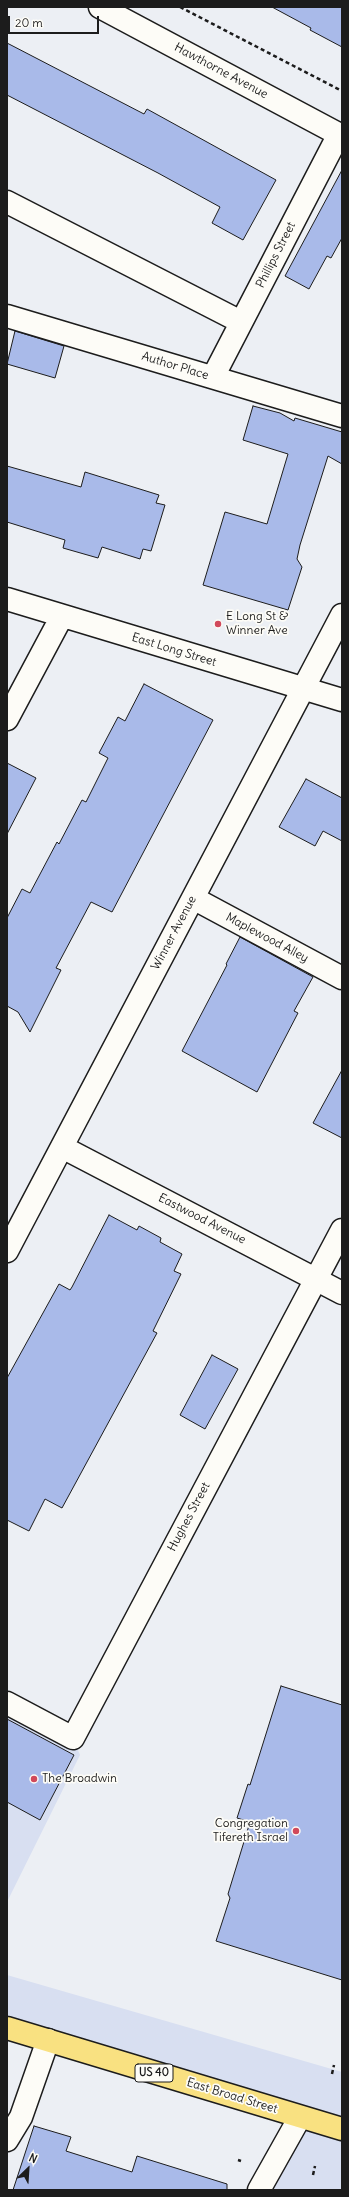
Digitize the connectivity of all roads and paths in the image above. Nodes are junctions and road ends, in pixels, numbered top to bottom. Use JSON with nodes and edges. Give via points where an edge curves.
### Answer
{"nodes":[{"id":1,"x":102,"y":7,"type":"edge"},
{"id":2,"x":180,"y":7,"type":"edge"},
{"id":3,"x":342,"y":91,"type":"edge"},
{"id":4,"x":340,"y":135,"type":"edge"},
{"id":5,"x":7,"y":202,"type":"edge"},
{"id":6,"x":8,"y":319,"type":"edge"},
{"id":7,"x":241,"y":322,"type":"junction"},
{"id":8,"x":213,"y":377,"type":"junction"},
{"id":9,"x":342,"y":416,"type":"edge"},
{"id":10,"x":7,"y":599,"type":"edge"},
{"id":11,"x":342,"y":615,"type":"edge"},
{"id":12,"x":62,"y":616,"type":"junction"},
{"id":13,"x":303,"y":688,"type":"junction"},
{"id":14,"x":342,"y":700,"type":"edge"},
{"id":15,"x":7,"y":719,"type":"edge"},
{"id":16,"x":193,"y":898,"type":"junction"},
{"id":17,"x":342,"y":978,"type":"edge"},
{"id":18,"x":62,"y":1147,"type":"junction"},
{"id":19,"x":342,"y":1230,"type":"edge"},
{"id":20,"x":7,"y":1251,"type":"edge"},
{"id":21,"x":316,"y":1279,"type":"junction"},
{"id":22,"x":342,"y":1293,"type":"edge"},
{"id":23,"x":7,"y":1703,"type":"edge"},
{"id":24,"x":7,"y":2028,"type":"edge"},
{"id":25,"x":48,"y":2040,"type":"junction"},
{"id":26,"x":334,"y":2065,"type":"dead end"},
{"id":27,"x":332,"y":2074,"type":"dead end"},
{"id":28,"x":300,"y":2117,"type":"junction"},
{"id":29,"x":342,"y":2129,"type":"edge"},
{"id":30,"x":7,"y":2140,"type":"edge"},
{"id":31,"x":315,"y":2166,"type":"dead end"},
{"id":32,"x":313,"y":2175,"type":"dead end"},
{"id":33,"x":259,"y":2190,"type":"edge"}],
"edges":[{"from":1,"to":4,"type":"street","name":"Hawthorne Avenue"},
{"from":2,"to":3,"type":"path"},
{"from":4,"to":7,"type":"street","name":"Phillips Street"},
{"from":5,"to":7,"type":"street"},
{"from":6,"to":8,"type":"street","name":"Author Place"},
{"from":7,"to":8,"type":"street","name":"Phillips Street"},
{"from":8,"to":9,"type":"street","name":"Author Place"},
{"from":10,"to":12,"type":"street","name":"East Long Street"},
{"from":11,"to":13,"type":"street","name":"Winner Avenue"},
{"from":12,"to":13,"type":"street","name":"East Long Street"},
{"from":12,"to":15,"type":"street"},
{"from":13,"to":14,"type":"street","name":"East Long Street"},
{"from":13,"to":16,"type":"street","name":"Winner Avenue"},
{"from":16,"to":17,"type":"street","name":"Maplewood Alley"},
{"from":16,"to":18,"type":"street","name":"Winner Avenue"},
{"from":18,"to":20,"type":"street","name":"Winner Avenue"},
{"from":18,"to":21,"type":"street","name":"Eastwood Avenue"},
{"from":19,"to":21,"type":"street","name":"Hughes Street"},
{"from":21,"to":22,"type":"street","name":"Eastwood Avenue"},
{"from":21,"to":23,"type":"street","name":"Hughes Street","via":[[73,1738]]},
{"from":24,"to":25,"type":"main road","name":"East Broad Street","number":"US 40"},
{"from":25,"to":28,"type":"main road","name":"East Broad Street","number":"US 40"},
{"from":25,"to":30,"type":"street","via":[[21,2117]]},
{"from":26,"to":27,"type":"path"},
{"from":28,"to":29,"type":"main road","name":"East Broad Street","number":"US 40"},
{"from":28,"to":33,"type":"street"},
{"from":31,"to":32,"type":"path"}]}
